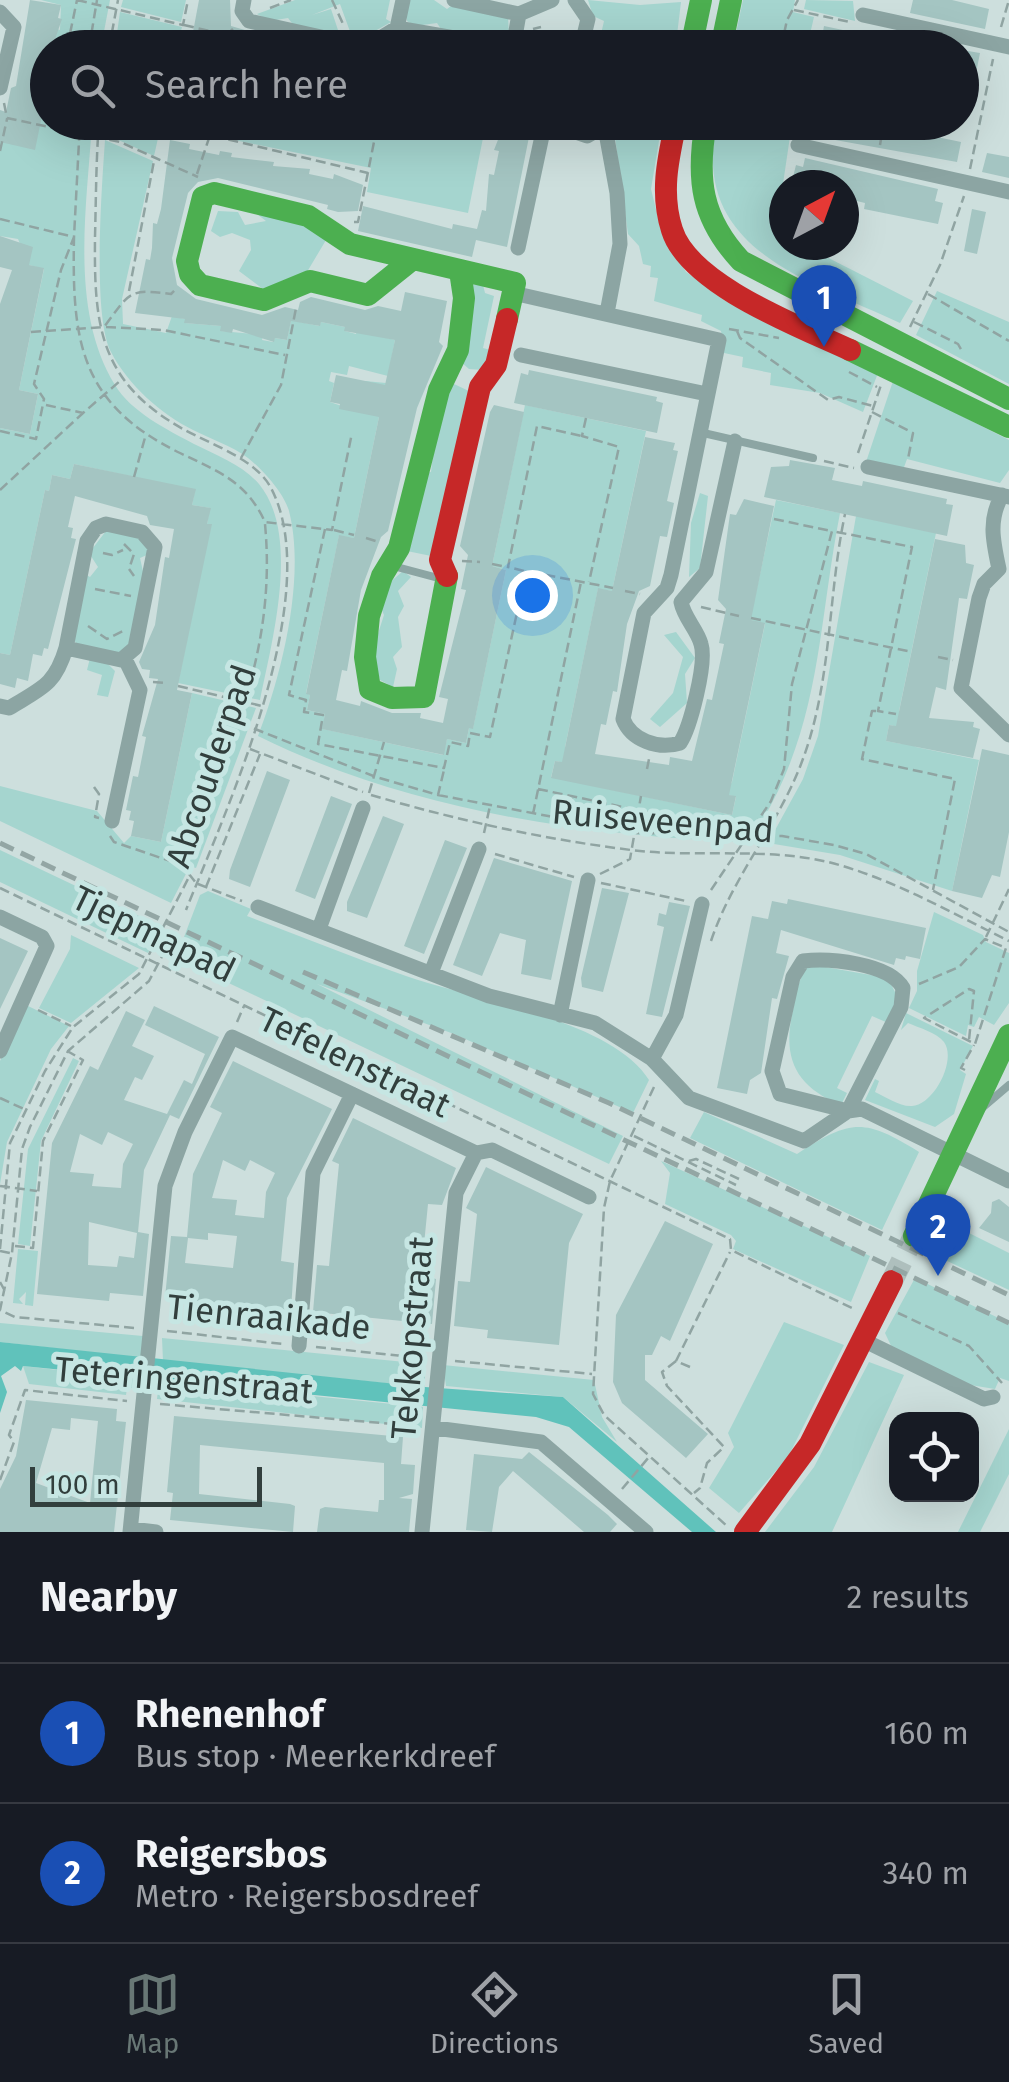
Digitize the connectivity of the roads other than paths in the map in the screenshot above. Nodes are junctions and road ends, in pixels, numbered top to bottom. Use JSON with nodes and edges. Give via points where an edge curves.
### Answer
{"nodes":[{"id":1,"x":244,"y":0,"type":"edge"},
{"id":2,"x":403,"y":0,"type":"edge"},
{"id":3,"x":454,"y":0,"type":"edge"},
{"id":4,"x":552,"y":0,"type":"edge"},
{"id":5,"x":573,"y":0,"type":"edge"},
{"id":6,"x":701,"y":0,"type":"edge"},
{"id":7,"x":731,"y":0,"type":"edge"},
{"id":8,"x":0,"y":12,"type":"edge"},
{"id":9,"x":520,"y":14,"type":"junction"},
{"id":10,"x":863,"y":16,"type":"road end"},
{"id":11,"x":396,"y":28,"type":"junction"},
{"id":12,"x":289,"y":30,"type":"edge"},
{"id":13,"x":394,"y":30,"type":"edge"},
{"id":14,"x":408,"y":30,"type":"edge"},
{"id":15,"x":517,"y":30,"type":"edge"},
{"id":16,"x":585,"y":30,"type":"edge"},
{"id":17,"x":695,"y":30,"type":"edge"},
{"id":18,"x":725,"y":30,"type":"edge"},
{"id":19,"x":929,"y":30,"type":"edge"},
{"id":20,"x":979,"y":41,"type":"edge"},
{"id":21,"x":1009,"y":47,"type":"edge"},
{"id":22,"x":0,"y":88,"type":"edge"},
{"id":23,"x":541,"y":140,"type":"edge"},
{"id":24,"x":607,"y":140,"type":"edge"},
{"id":25,"x":672,"y":140,"type":"edge"},
{"id":26,"x":702,"y":140,"type":"edge"},
{"id":27,"x":798,"y":145,"type":"dead end"},
{"id":28,"x":1009,"y":192,"type":"edge"},
{"id":29,"x":518,"y":248,"type":"dead end"},
{"id":30,"x":413,"y":258,"type":"junction"},
{"id":31,"x":460,"y":270,"type":"junction"},
{"id":32,"x":513,"y":293,"type":"junction"},
{"id":33,"x":607,"y":313,"type":"junction"},
{"id":34,"x":522,"y":355,"type":"dead end"},
{"id":35,"x":451,"y":371,"type":"junction"},
{"id":36,"x":480,"y":387,"type":"junction"},
{"id":37,"x":707,"y":394,"type":"junction"},
{"id":38,"x":1009,"y":399,"type":"edge"},
{"id":39,"x":1009,"y":427,"type":"edge"},
{"id":40,"x":699,"y":432,"type":"junction"},
{"id":41,"x":735,"y":440,"type":"junction"},
{"id":42,"x":812,"y":458,"type":"road end"},
{"id":43,"x":868,"y":467,"type":"dead end"},
{"id":44,"x":1006,"y":496,"type":"edge"},
{"id":45,"x":384,"y":564,"type":"junction"},
{"id":46,"x":448,"y":580,"type":"junction"},
{"id":47,"x":66,"y":648,"type":"junction"},
{"id":48,"x":125,"y":659,"type":"junction"},
{"id":49,"x":0,"y":706,"type":"edge"},
{"id":50,"x":1009,"y":735,"type":"edge"},
{"id":51,"x":366,"y":801,"type":"road end"},
{"id":52,"x":112,"y":822,"type":"road end"},
{"id":53,"x":479,"y":848,"type":"road end"},
{"id":54,"x":588,"y":880,"type":"road end"},
{"id":55,"x":702,"y":904,"type":"road end"},
{"id":56,"x":258,"y":907,"type":"road end"},
{"id":57,"x":0,"y":917,"type":"edge"},
{"id":58,"x":319,"y":929,"type":"junction"},
{"id":59,"x":431,"y":973,"type":"junction"},
{"id":60,"x":560,"y":1015,"type":"junction"},
{"id":61,"x":1009,"y":1036,"type":"edge"},
{"id":62,"x":0,"y":1052,"type":"edge"},
{"id":63,"x":657,"y":1065,"type":"junction"},
{"id":64,"x":1009,"y":1086,"type":"edge"},
{"id":65,"x":352,"y":1094,"type":"junction"},
{"id":66,"x":848,"y":1112,"type":"junction"},
{"id":67,"x":970,"y":1116,"type":"junction"},
{"id":68,"x":476,"y":1153,"type":"junction"},
{"id":69,"x":952,"y":1154,"type":"junction"},
{"id":70,"x":1009,"y":1181,"type":"edge"},
{"id":71,"x":589,"y":1197,"type":"dead end"},
{"id":72,"x":914,"y":1236,"type":"tunnel mouth"},
{"id":73,"x":892,"y":1281,"type":"tunnel mouth"},
{"id":74,"x":874,"y":1322,"type":"junction"},
{"id":75,"x":300,"y":1346,"type":"road end"},
{"id":76,"x":1000,"y":1395,"type":"edge"},
{"id":77,"x":435,"y":1420,"type":"junction"},
{"id":78,"x":742,"y":1526,"type":"edge"},
{"id":79,"x":131,"y":1530,"type":"edge"},
{"id":80,"x":156,"y":1532,"type":"edge"},
{"id":81,"x":422,"y":1532,"type":"edge"},
{"id":82,"x":646,"y":1532,"type":"edge"}],
"edges":[{"from":1,"to":12,"type":"street","via":[[249,21]]},
{"from":2,"to":11,"type":"street"},
{"from":3,"to":9,"type":"street"},
{"from":4,"to":9,"type":"street"},
{"from":5,"to":16,"type":"street","via":[[588,19]]},
{"from":6,"to":17,"type":"street"},
{"from":7,"to":18,"type":"street"},
{"from":8,"to":22,"type":"street","via":[[14,27]]},
{"from":9,"to":15,"type":"street"},
{"from":10,"to":19,"type":"street"},
{"from":11,"to":13,"type":"street"},
{"from":11,"to":14,"type":"street"},
{"from":20,"to":21,"type":"street"},
{"from":23,"to":29,"type":"street"},
{"from":24,"to":33,"type":"street","via":[[620,244]]},
{"from":25,"to":39,"type":"street","via":[[666,202],[674,234],[693,264],[762,308]]},
{"from":26,"to":38,"type":"street","via":[[699,190],[718,238],[741,261]]},
{"from":27,"to":28,"type":"street"},
{"from":30,"to":30,"type":"street","via":[[368,295],[310,281],[264,300],[200,285],[187,261],[198,207],[214,193],[308,216],[350,244]]},
{"from":30,"to":31,"type":"street"},
{"from":31,"to":32,"type":"street","via":[[515,284]]},
{"from":31,"to":35,"type":"street","via":[[467,292]]},
{"from":32,"to":33,"type":"street"},
{"from":32,"to":36,"type":"street","via":[[496,365]]},
{"from":33,"to":37,"type":"street","via":[[718,340]]},
{"from":34,"to":37,"type":"street"},
{"from":35,"to":36,"type":"lane"},
{"from":35,"to":45,"type":"street","via":[[440,390],[399,548]]},
{"from":36,"to":46,"type":"street","via":[[440,560]]},
{"from":37,"to":40,"type":"street"},
{"from":40,"to":41,"type":"lane"},
{"from":40,"to":41,"type":"street","via":[[671,574],[644,613],[623,719],[634,736],[652,743],[680,744],[688,728],[702,657],[681,602],[706,572]]},
{"from":41,"to":42,"type":"lane"},
{"from":43,"to":44,"type":"street"},
{"from":44,"to":50,"type":"street","via":[[992,518],[999,568],[979,598],[961,688]]},
{"from":45,"to":46,"type":"lane"},
{"from":45,"to":46,"type":"street","via":[[362,672],[370,689],[392,698],[424,697]]},
{"from":47,"to":48,"type":"street"},
{"from":47,"to":48,"type":"street","via":[[96,528],[124,527],[148,536],[154,548],[135,648]]},
{"from":47,"to":49,"type":"street","via":[[58,676],[9,708]]},
{"from":48,"to":52,"type":"street","via":[[140,690]]},
{"from":51,"to":58,"type":"street"},
{"from":53,"to":59,"type":"street"},
{"from":54,"to":60,"type":"street"},
{"from":55,"to":63,"type":"street"},
{"from":56,"to":58,"type":"street"},
{"from":57,"to":62,"type":"street","via":[[42,937],[47,946]]},
{"from":58,"to":59,"type":"street"},
{"from":59,"to":60,"type":"street"},
{"from":60,"to":63,"type":"street","via":[[595,1024]]},
{"from":61,"to":67,"type":"street"},
{"from":63,"to":66,"type":"street","via":[[689,1098],[804,1141]]},
{"from":64,"to":67,"type":"lane"},
{"from":65,"to":68,"type":"street","name":"Tefelenstraat"},
{"from":65,"to":75,"type":"street","via":[[313,1173]]},
{"from":65,"to":79,"type":"street","name":"Tefelenstraat","via":[[232,1037],[165,1186]]},
{"from":66,"to":66,"type":"street","via":[[780,1094],[775,1086],[772,1071],[792,977],[803,961],[888,974],[903,988],[901,1007]]},
{"from":66,"to":69,"type":"street","via":[[862,1108]]},
{"from":67,"to":69,"type":"street"},
{"from":68,"to":71,"type":"street","name":"Tefelenstraat","via":[[492,1150]]},
{"from":68,"to":77,"type":"street","name":"Tekkopstraat","via":[[456,1193]]},
{"from":69,"to":70,"type":"street"},
{"from":69,"to":72,"type":"street"},
{"from":73,"to":74,"type":"street"},
{"from":74,"to":76,"type":"street","via":[[984,1399]]},
{"from":74,"to":78,"type":"street","via":[[798,1465]]},
{"from":77,"to":81,"type":"street","name":"Tekkopstraat"},
{"from":77,"to":82,"type":"street","via":[[540,1442]]},
{"from":79,"to":80,"type":"street"}]}
